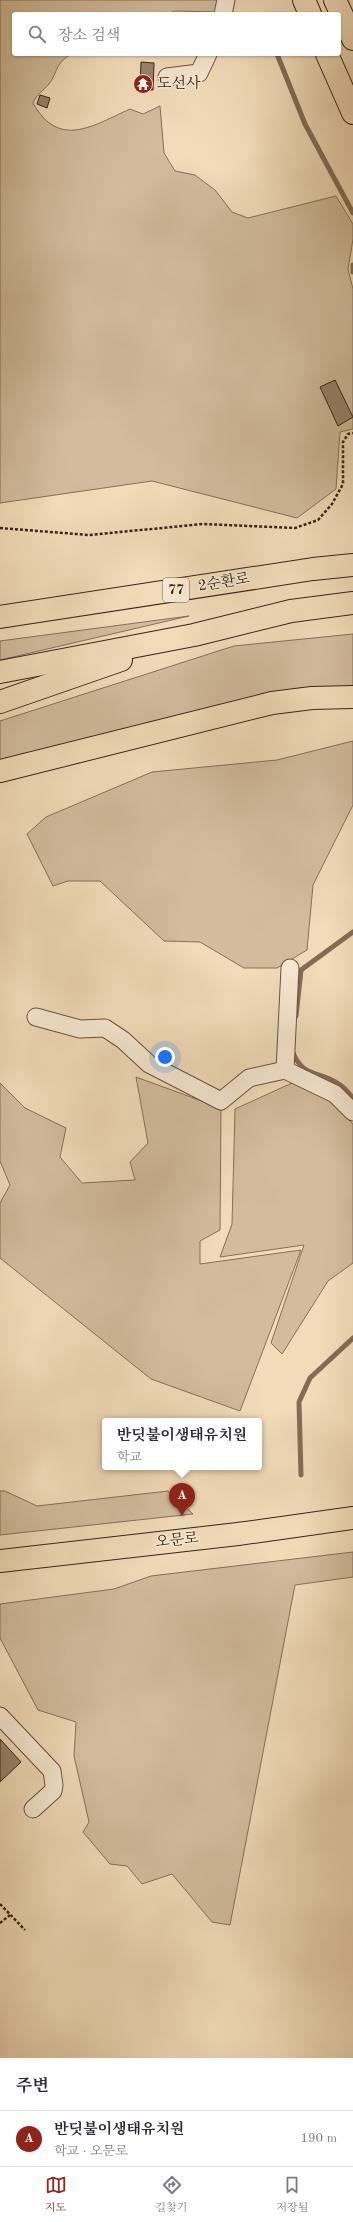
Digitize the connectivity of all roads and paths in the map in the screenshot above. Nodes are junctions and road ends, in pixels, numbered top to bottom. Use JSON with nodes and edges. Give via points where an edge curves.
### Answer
{"nodes":[{"id":1,"x":226,"y":0,"type":"edge"},
{"id":2,"x":304,"y":0,"type":"edge"},
{"id":3,"x":335,"y":0,"type":"edge"},
{"id":4,"x":223,"y":12,"type":"edge"},
{"id":5,"x":309,"y":12,"type":"edge"},
{"id":6,"x":341,"y":12,"type":"edge"},
{"id":7,"x":341,"y":13,"type":"edge"},
{"id":8,"x":353,"y":39,"type":"edge"},
{"id":9,"x":207,"y":56,"type":"edge"},
{"id":10,"x":328,"y":56,"type":"edge"},
{"id":11,"x":167,"y":77,"type":"dead end"},
{"id":12,"x":353,"y":113,"type":"edge"},
{"id":13,"x":353,"y":433,"type":"edge"},
{"id":14,"x":0,"y":528,"type":"edge"},
{"id":15,"x":353,"y":566,"type":"edge"},
{"id":16,"x":353,"y":603,"type":"edge"},
{"id":17,"x":0,"y":617,"type":"edge"},
{"id":18,"x":194,"y":635,"type":"junction"},
{"id":19,"x":0,"y":672,"type":"edge"},
{"id":20,"x":353,"y":697,"type":"edge"},
{"id":21,"x":0,"y":702,"type":"edge"},
{"id":22,"x":0,"y":771,"type":"edge"},
{"id":23,"x":290,"y":968,"type":"dead end"},
{"id":24,"x":36,"y":1017,"type":"dead end"},
{"id":25,"x":285,"y":1070,"type":"junction"},
{"id":26,"x":353,"y":1112,"type":"edge"},
{"id":27,"x":353,"y":1518,"type":"edge"},
{"id":28,"x":0,"y":1561,"type":"edge"},
{"id":29,"x":0,"y":1716,"type":"edge"},
{"id":30,"x":33,"y":1808,"type":"dead end"},
{"id":31,"x":0,"y":1904,"type":"edge"},
{"id":32,"x":10,"y":1914,"type":"junction"},
{"id":33,"x":0,"y":1923,"type":"edge"},
{"id":34,"x":25,"y":1930,"type":"dead end"}],
"edges":[{"from":1,"to":4,"type":"lane"},
{"from":2,"to":5,"type":"main road"},
{"from":3,"to":6,"type":"main road"},
{"from":7,"to":8,"type":"main road"},
{"from":9,"to":11,"type":"lane","via":[[199,73]]},
{"from":10,"to":12,"type":"main road"},
{"from":13,"to":14,"type":"path","via":[[348,434],[343,442],[343,484],[332,504],[318,520],[295,528],[204,524],[90,535]]},
{"from":15,"to":17,"type":"main road","name":"2순환로","number":"77","via":[[312,569]]},
{"from":16,"to":18,"type":"main road","via":[[291,611]]},
{"from":18,"to":19,"type":"main road"},
{"from":18,"to":21,"type":"main road"},
{"from":20,"to":22,"type":"main road","via":[[312,698],[272,703]]},
{"from":23,"to":25,"type":"lane"},
{"from":24,"to":25,"type":"lane","via":[[80,1029],[105,1028],[123,1040],[149,1064],[221,1101],[249,1078]]},
{"from":25,"to":26,"type":"lane","via":[[335,1094]]},
{"from":27,"to":28,"type":"main road","name":"오문로"},
{"from":29,"to":30,"type":"lane","via":[[52,1771],[53,1791]]},
{"from":31,"to":32,"type":"path"},
{"from":32,"to":33,"type":"path"},
{"from":32,"to":34,"type":"path"}]}
